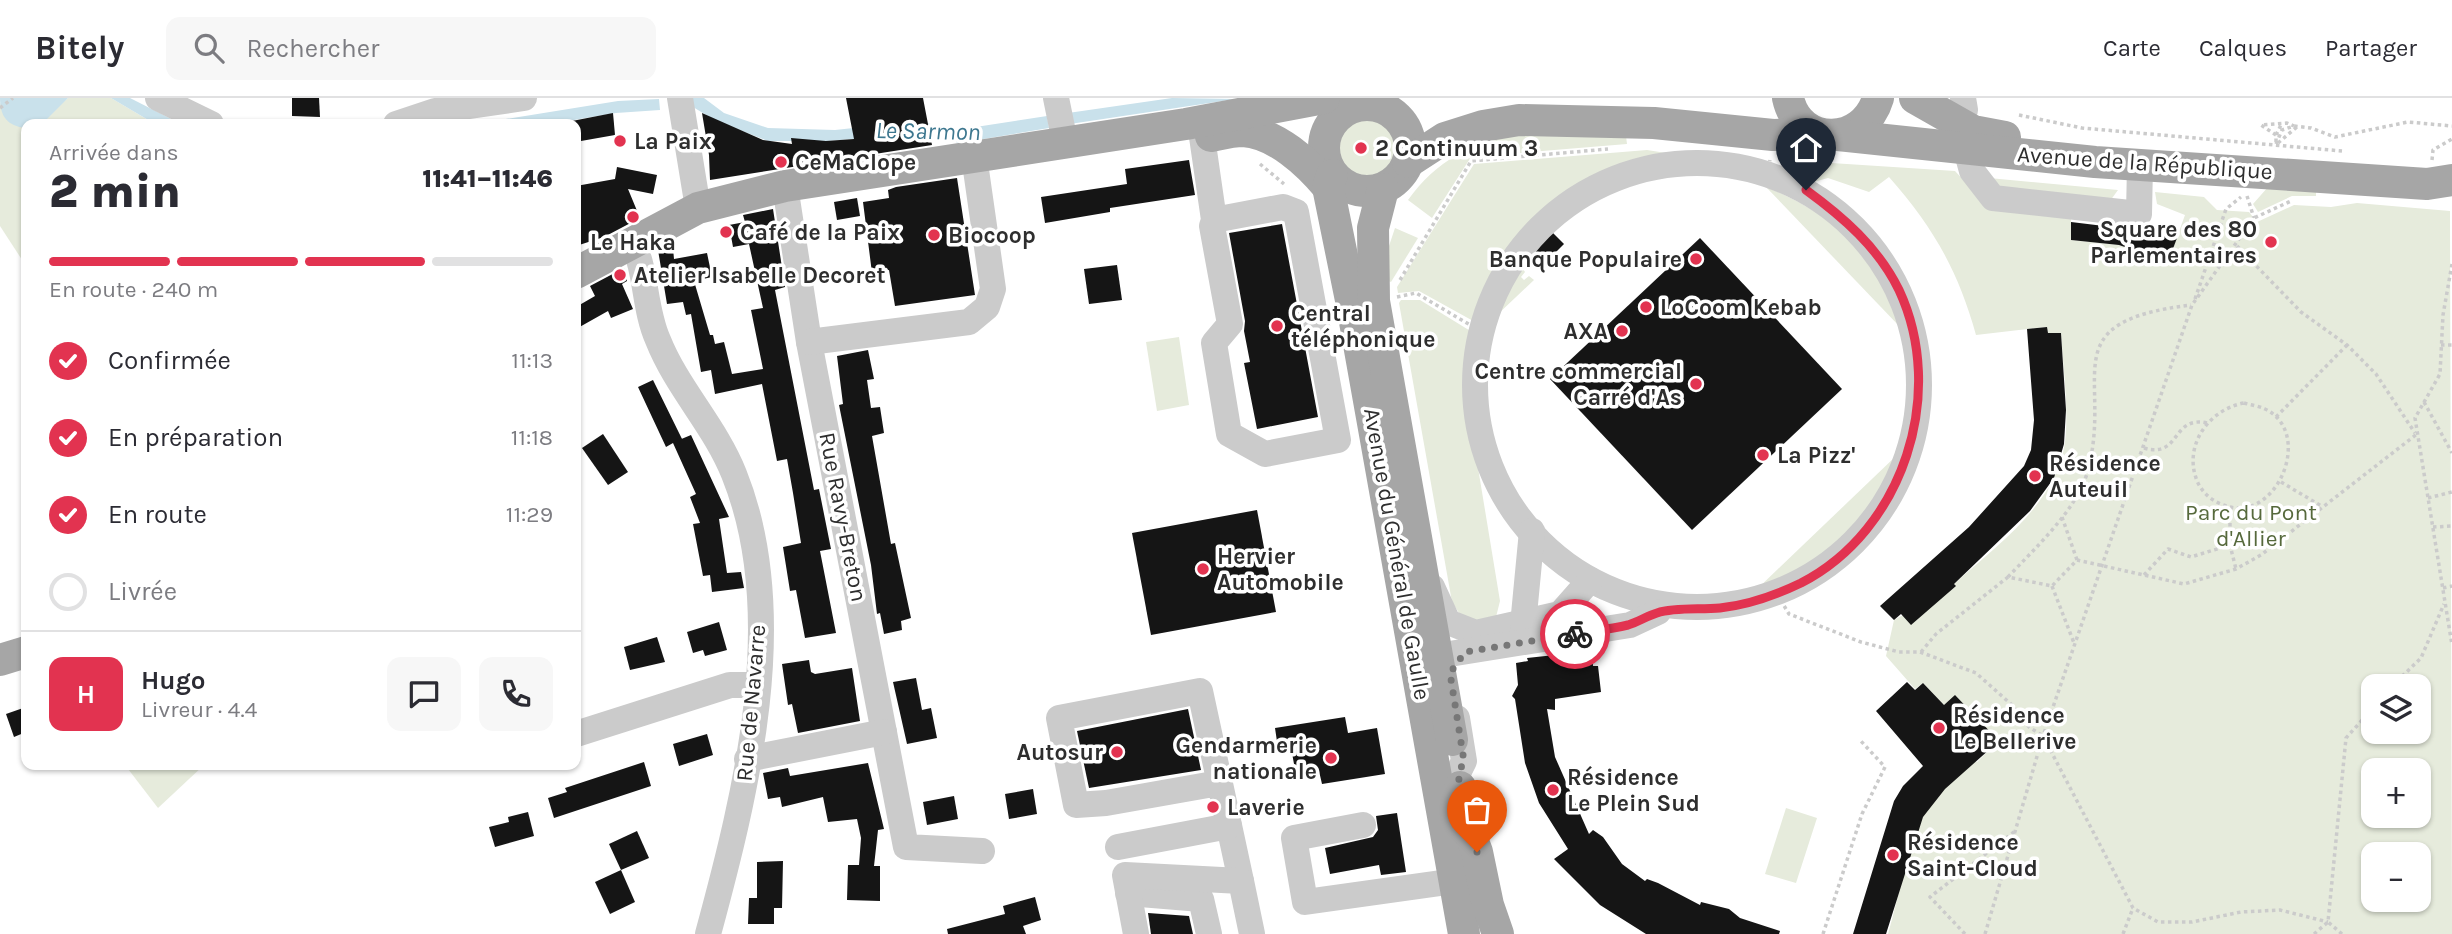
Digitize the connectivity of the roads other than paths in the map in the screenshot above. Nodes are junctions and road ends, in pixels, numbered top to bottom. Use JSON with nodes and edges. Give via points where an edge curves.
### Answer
{"nodes":[{"id":1,"x":158,"y":98,"type":"edge"},
{"id":2,"x":524,"y":98,"type":"edge"},
{"id":3,"x":680,"y":98,"type":"edge"},
{"id":4,"x":1324,"y":98,"type":"edge"},
{"id":5,"x":1788,"y":98,"type":"edge"},
{"id":6,"x":1878,"y":98,"type":"edge"},
{"id":7,"x":1915,"y":98,"type":"edge"},
{"id":8,"x":1370,"y":102,"type":"edge"},
{"id":9,"x":1957,"y":102,"type":"edge"},
{"id":10,"x":1248,"y":113,"type":"junction"},
{"id":11,"x":201,"y":119,"type":"edge"},
{"id":12,"x":411,"y":119,"type":"edge"},
{"id":13,"x":1060,"y":121,"type":"edge"},
{"id":14,"x":1483,"y":126,"type":"junction"},
{"id":15,"x":1194,"y":130,"type":"junction"},
{"id":16,"x":1829,"y":134,"type":"junction"},
{"id":17,"x":2048,"y":139,"type":"junction"},
{"id":18,"x":1770,"y":155,"type":"junction"},
{"id":19,"x":974,"y":156,"type":"junction"},
{"id":20,"x":1969,"y":160,"type":"junction"},
{"id":21,"x":1408,"y":162,"type":"junction"},
{"id":22,"x":2095,"y":162,"type":"junction"},
{"id":23,"x":2140,"y":164,"type":"junction"},
{"id":24,"x":1328,"y":172,"type":"junction"},
{"id":25,"x":2445,"y":173,"type":"edge"},
{"id":26,"x":785,"y":186,"type":"junction"},
{"id":27,"x":1383,"y":189,"type":"junction"},
{"id":28,"x":698,"y":208,"type":"junction"},
{"id":29,"x":1214,"y":220,"type":"junction"},
{"id":30,"x":633,"y":243,"type":"junction"},
{"id":31,"x":1373,"y":247,"type":"junction"},
{"id":32,"x":581,"y":271,"type":"edge"},
{"id":33,"x":1352,"y":305,"type":"junction"},
{"id":34,"x":809,"y":342,"type":"junction"},
{"id":35,"x":1415,"y":516,"type":"junction"},
{"id":36,"x":1532,"y":531,"type":"junction"},
{"id":37,"x":1590,"y":580,"type":"junction"},
{"id":38,"x":1658,"y":612,"type":"junction"},
{"id":39,"x":1523,"y":625,"type":"junction"},
{"id":40,"x":1451,"y":654,"type":"junction"},
{"id":41,"x":757,"y":685,"type":"junction"},
{"id":42,"x":581,"y":732,"type":"edge"},
{"id":43,"x":884,"y":732,"type":"junction"},
{"id":44,"x":747,"y":759,"type":"junction"},
{"id":45,"x":1219,"y":782,"type":"junction"},
{"id":46,"x":1105,"y":803,"type":"junction"},
{"id":47,"x":1363,"y":825,"type":"dead end"},
{"id":48,"x":1229,"y":826,"type":"junction"},
{"id":49,"x":1118,"y":847,"type":"junction"},
{"id":50,"x":982,"y":851,"type":"dead end"},
{"id":51,"x":1241,"y":881,"type":"junction"},
{"id":52,"x":1455,"y":881,"type":"junction"},
{"id":53,"x":1127,"y":884,"type":"junction"},
{"id":54,"x":708,"y":934,"type":"edge"},
{"id":55,"x":1136,"y":934,"type":"edge"},
{"id":56,"x":1209,"y":934,"type":"edge"},
{"id":57,"x":1252,"y":934,"type":"edge"},
{"id":58,"x":1464,"y":934,"type":"edge"},
{"id":59,"x":1498,"y":934,"type":"edge"}],
"edges":[{"from":1,"to":11,"type":"street"},
{"from":2,"to":12,"type":"street"},
{"from":3,"to":28,"type":"street"},
{"from":4,"to":10,"type":"main road"},
{"from":5,"to":16,"type":"main road","via":[[1795,116],[1806,127]]},
{"from":6,"to":16,"type":"main road","via":[[1863,124]]},
{"from":7,"to":17,"type":"main road","name":"Avenue de la République","via":[[1973,131]]},
{"from":8,"to":21,"type":"main road","via":[[1400,120],[1410,147]]},
{"from":8,"to":24,"type":"main road","via":[[1345,110],[1328,129]]},
{"from":9,"to":17,"type":"main road","name":"Avenue de la République"},
{"from":10,"to":15,"type":"main road"},
{"from":10,"to":24,"type":"main road","via":[[1279,124]]},
{"from":13,"to":15,"type":"main road"},
{"from":13,"to":19,"type":"main road"},
{"from":14,"to":18,"type":"main road","via":[[1519,120],[1654,123]]},
{"from":14,"to":21,"type":"main road","via":[[1445,138]]},
{"from":14,"to":31,"type":"main road","via":[[1440,157],[1405,192]]},
{"from":15,"to":24,"type":"main road","via":[[1243,131],[1275,141],[1315,172]]},
{"from":15,"to":29,"type":"street"},
{"from":16,"to":18,"type":"main road","name":"Avenue de la République"},
{"from":16,"to":22,"type":"main road","name":"Avenue de la République"},
{"from":17,"to":25,"type":"main road","name":"Avenue de la République"},
{"from":18,"to":20,"type":"main road","via":[[1788,143]]},
{"from":18,"to":36,"type":"street","via":[[1734,166],[1673,163],[1647,167],[1594,184],[1553,212],[1520,246],[1496,288],[1475,367],[1481,438],[1504,496]]},
{"from":18,"to":38,"type":"street","via":[[1836,212],[1882,260],[1899,290],[1911,324],[1920,385],[1908,456],[1879,512],[1832,561],[1804,581],[1777,594],[1724,608]]},
{"from":19,"to":26,"type":"main road"},
{"from":19,"to":34,"type":"street","via":[[993,289],[987,307],[969,321]]},
{"from":20,"to":22,"type":"main road"},
{"from":20,"to":23,"type":"street","via":[[1993,198],[2139,214]]},
{"from":21,"to":27,"type":"main road","via":[[1394,183]]},
{"from":22,"to":23,"type":"main road","name":"Avenue de la République"},
{"from":23,"to":25,"type":"main road","name":"Avenue de la République","via":[[2427,184]]},
{"from":24,"to":27,"type":"main road","via":[[1355,190]]},
{"from":24,"to":33,"type":"main road","name":"Avenue du Général de Gaulle"},
{"from":26,"to":28,"type":"main road"},
{"from":26,"to":34,"type":"street","name":"Rue Ravy-Breton"},
{"from":27,"to":31,"type":"main road","name":"Avenue du Général de Gaulle"},
{"from":28,"to":30,"type":"main road"},
{"from":29,"to":29,"type":"street","via":[[1230,324],[1214,343],[1229,435],[1265,454],[1338,440],[1296,212],[1283,207]]},
{"from":30,"to":32,"type":"main road"},
{"from":30,"to":41,"type":"street","name":"Rue de Navarre","via":[[658,342],[724,450],[741,491],[757,575]]},
{"from":31,"to":35,"type":"main road","name":"Avenue du Général de Gaulle","via":[[1374,300]]},
{"from":33,"to":40,"type":"street","via":[[1367,334],[1423,645],[1429,654]]},
{"from":33,"to":52,"type":"main road","name":"Avenue du Général de Gaulle"},
{"from":34,"to":43,"type":"street","name":"Rue Ravy-Breton"},
{"from":35,"to":39,"type":"street","via":[[1434,598],[1448,622],[1476,633]]},
{"from":35,"to":40,"type":"main road","name":"Avenue du Général de Gaulle"},
{"from":36,"to":37,"type":"street"},
{"from":36,"to":39,"type":"street"},
{"from":37,"to":38,"type":"street"},
{"from":37,"to":39,"type":"street","via":[[1560,614]]},
{"from":38,"to":40,"type":"street","via":[[1630,625]]},
{"from":40,"to":59,"type":"main road","name":"Avenue du Général de Gaulle","via":[[1458,773],[1466,823]]},
{"from":41,"to":42,"type":"street","via":[[730,685]]},
{"from":41,"to":44,"type":"street","name":"Rue de Navarre"},
{"from":43,"to":44,"type":"street"},
{"from":43,"to":50,"type":"street","name":"Rue Ravy-Breton","via":[[906,847]]},
{"from":44,"to":54,"type":"street","name":"Rue de Navarre","via":[[740,816]]},
{"from":45,"to":46,"type":"street"},
{"from":45,"to":46,"type":"street","via":[[1200,691],[1059,718],[1076,805]]},
{"from":45,"to":48,"type":"street"},
{"from":46,"to":49,"type":"street"},
{"from":47,"to":52,"type":"street","via":[[1294,838],[1305,901]]},
{"from":48,"to":49,"type":"street"},
{"from":48,"to":51,"type":"street"},
{"from":49,"to":53,"type":"street"},
{"from":51,"to":53,"type":"street"},
{"from":51,"to":57,"type":"street"},
{"from":52,"to":58,"type":"main road","name":"Avenue du Général de Gaulle"},
{"from":53,"to":55,"type":"street"},
{"from":53,"to":56,"type":"street","via":[[1201,899]]}]}
